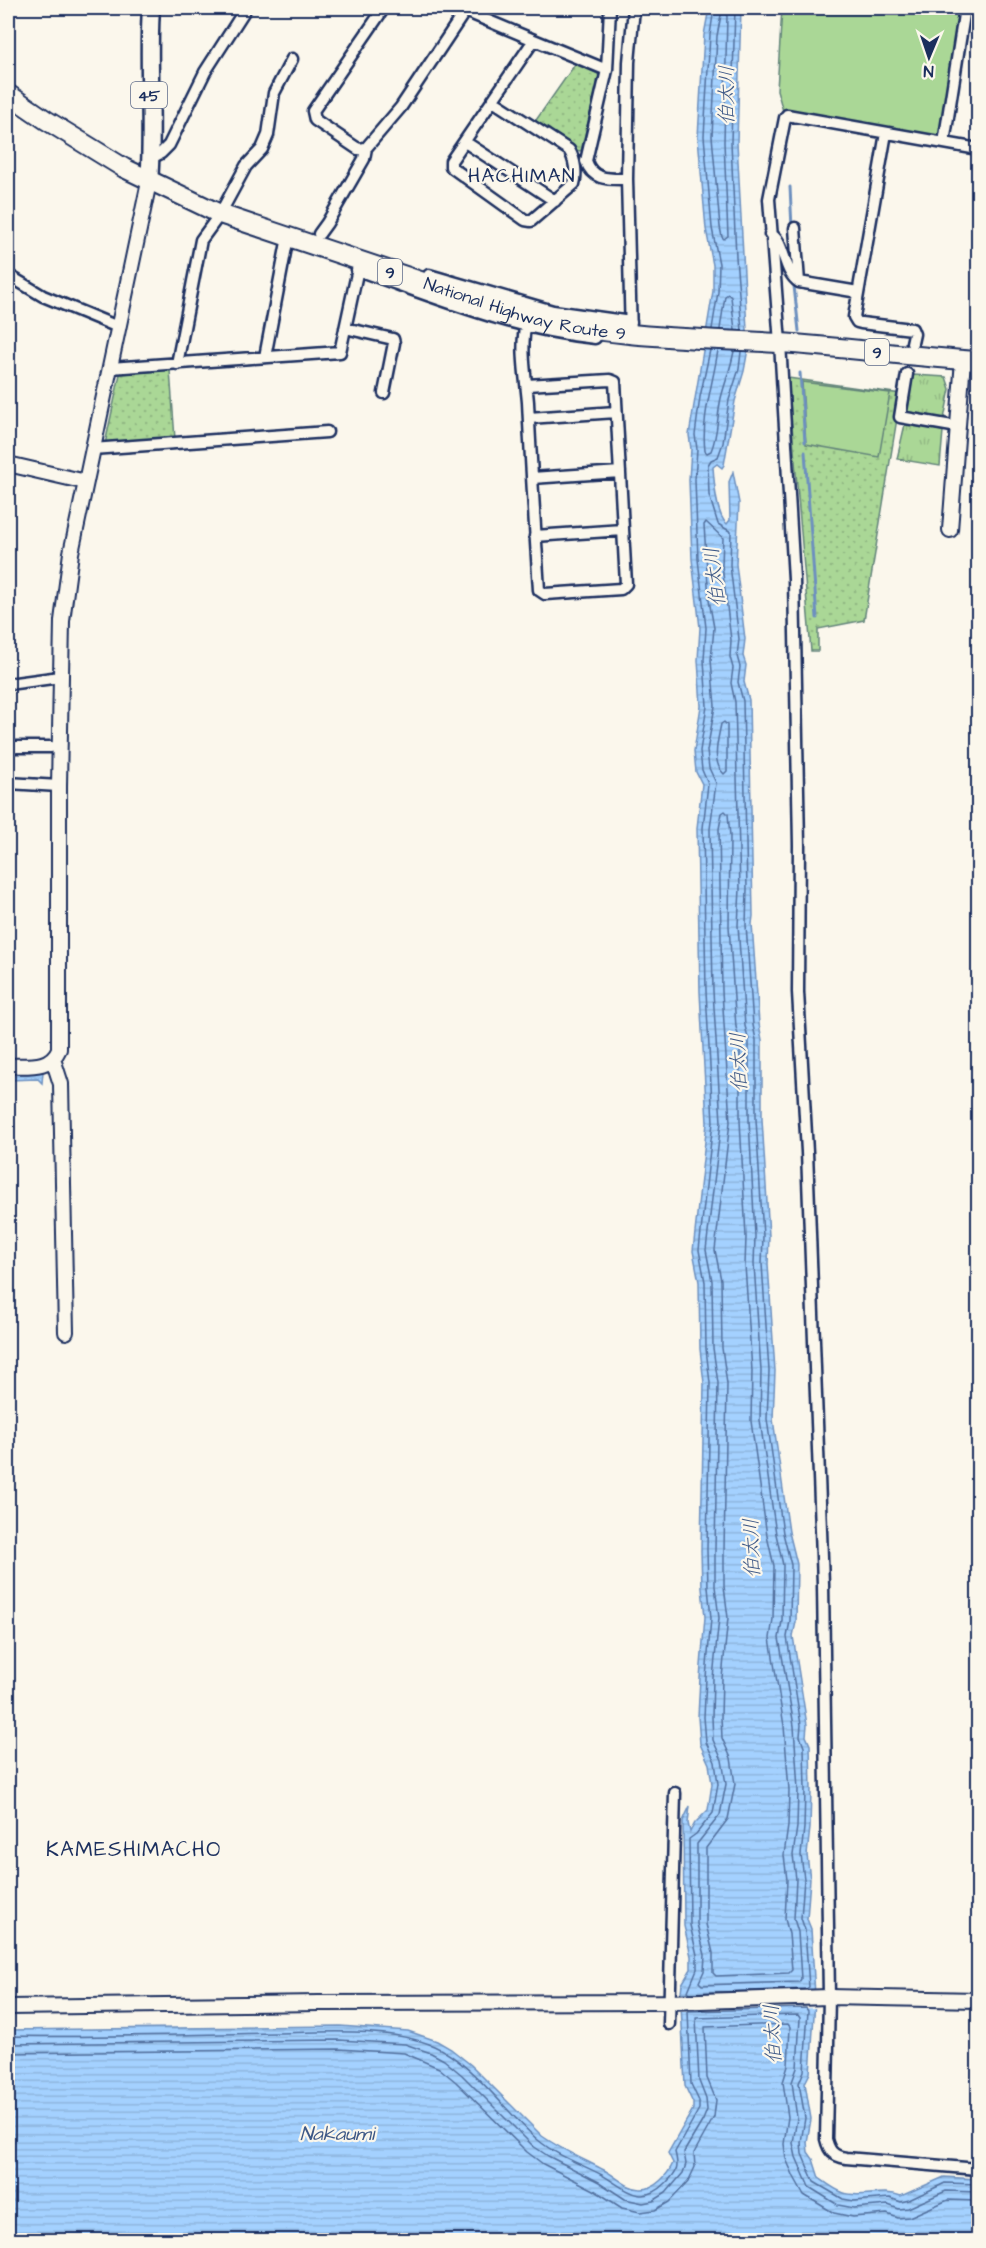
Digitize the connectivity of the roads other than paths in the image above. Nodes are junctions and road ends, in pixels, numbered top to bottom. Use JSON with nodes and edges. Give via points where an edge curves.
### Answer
{"nodes":[{"id":1,"x":151,"y":8,"type":"edge"},
{"id":2,"x":246,"y":8,"type":"edge"},
{"id":3,"x":384,"y":8,"type":"edge"},
{"id":4,"x":610,"y":8,"type":"edge"},
{"id":5,"x":634,"y":8,"type":"edge"},
{"id":6,"x":965,"y":8,"type":"edge"},
{"id":7,"x":461,"y":9,"type":"edge"},
{"id":8,"x":534,"y":40,"type":"junction"},
{"id":9,"x":292,"y":59,"type":"dead end"},
{"id":10,"x":606,"y":70,"type":"junction"},
{"id":11,"x":8,"y":94,"type":"edge"},
{"id":12,"x":493,"y":101,"type":"junction"},
{"id":13,"x":886,"y":133,"type":"junction"},
{"id":14,"x":465,"y":142,"type":"junction"},
{"id":15,"x":944,"y":143,"type":"junction"},
{"id":16,"x":366,"y":148,"type":"junction"},
{"id":17,"x":978,"y":149,"type":"edge"},
{"id":18,"x":151,"y":158,"type":"junction"},
{"id":19,"x":627,"y":179,"type":"junction"},
{"id":20,"x":149,"y":182,"type":"junction"},
{"id":21,"x":555,"y":201,"type":"junction"},
{"id":22,"x":220,"y":214,"type":"junction"},
{"id":23,"x":795,"y":228,"type":"dead end"},
{"id":24,"x":319,"y":234,"type":"dead end"},
{"id":25,"x":770,"y":234,"type":"junction"},
{"id":26,"x":288,"y":237,"type":"junction"},
{"id":27,"x":358,"y":266,"type":"junction"},
{"id":28,"x":8,"y":275,"type":"edge"},
{"id":29,"x":799,"y":282,"type":"junction"},
{"id":30,"x":858,"y":292,"type":"junction"},
{"id":31,"x":526,"y":325,"type":"junction"},
{"id":32,"x":118,"y":327,"type":"junction"},
{"id":33,"x":345,"y":328,"type":"junction"},
{"id":34,"x":634,"y":330,"type":"junction"},
{"id":35,"x":778,"y":343,"type":"junction"},
{"id":36,"x":912,"y":343,"type":"dead end"},
{"id":37,"x":265,"y":357,"type":"junction"},
{"id":38,"x":971,"y":361,"type":"edge"},
{"id":39,"x":177,"y":364,"type":"junction"},
{"id":40,"x":110,"y":368,"type":"junction"},
{"id":41,"x":907,"y":374,"type":"dead end"},
{"id":42,"x":527,"y":385,"type":"junction"},
{"id":43,"x":384,"y":393,"type":"dead end"},
{"id":44,"x":616,"y":412,"type":"junction"},
{"id":45,"x":529,"y":418,"type":"junction"},
{"id":46,"x":958,"y":427,"type":"junction"},
{"id":47,"x":327,"y":432,"type":"dead end"},
{"id":48,"x":92,"y":450,"type":"junction"},
{"id":49,"x":8,"y":464,"type":"edge"},
{"id":50,"x":620,"y":472,"type":"junction"},
{"id":51,"x":532,"y":478,"type":"junction"},
{"id":52,"x":86,"y":482,"type":"junction"},
{"id":53,"x":623,"y":530,"type":"junction"},
{"id":54,"x":950,"y":530,"type":"dead end"},
{"id":55,"x":535,"y":536,"type":"junction"},
{"id":56,"x":60,"y":677,"type":"junction"},
{"id":57,"x":8,"y":684,"type":"edge"},
{"id":58,"x":8,"y":747,"type":"edge"},
{"id":59,"x":51,"y":747,"type":"dead end"},
{"id":60,"x":8,"y":783,"type":"edge"},
{"id":61,"x":59,"y":786,"type":"junction"},
{"id":62,"x":53,"y":1059,"type":"junction"},
{"id":63,"x":8,"y":1066,"type":"edge"},
{"id":64,"x":66,"y":1332,"type":"dead end"},
{"id":65,"x":675,"y":1793,"type":"dead end"},
{"id":66,"x":829,"y":1997,"type":"junction"},
{"id":67,"x":978,"y":2000,"type":"edge"},
{"id":68,"x":669,"y":2002,"type":"junction"},
{"id":69,"x":8,"y":2007,"type":"edge"},
{"id":70,"x":669,"y":2024,"type":"dead end"},
{"id":71,"x":978,"y":2169,"type":"edge"}],
"edges":[{"from":1,"to":18,"type":"main road","number":"45"},
{"from":2,"to":18,"type":"street","via":[[206,72],[169,145]]},
{"from":3,"to":16,"type":"street","via":[[313,111],[315,120],[358,149]]},
{"from":4,"to":10,"type":"street"},
{"from":5,"to":19,"type":"street"},
{"from":6,"to":15,"type":"street"},
{"from":7,"to":8,"type":"street"},
{"from":7,"to":16,"type":"street","via":[[401,107]]},
{"from":8,"to":10,"type":"street"},
{"from":8,"to":12,"type":"street"},
{"from":9,"to":22,"type":"street","via":[[274,93],[268,135],[262,148],[246,166]]},
{"from":10,"to":19,"type":"street","via":[[586,161],[589,170],[603,179]]},
{"from":11,"to":20,"type":"highway","name":"National Highway Route 9","number":"9"},
{"from":12,"to":14,"type":"street"},
{"from":12,"to":21,"type":"street","via":[[571,152],[575,181]]},
{"from":13,"to":15,"type":"street"},
{"from":13,"to":25,"type":"street","via":[[787,115],[769,199]]},
{"from":13,"to":30,"type":"street"},
{"from":14,"to":21,"type":"street"},
{"from":14,"to":21,"type":"street","via":[[451,161],[451,168],[525,220],[533,220]]},
{"from":15,"to":17,"type":"street"},
{"from":16,"to":24,"type":"street","via":[[364,159]]},
{"from":18,"to":20,"type":"main road","number":"45"},
{"from":19,"to":34,"type":"street"},
{"from":20,"to":22,"type":"highway","name":"National Highway Route 9","number":"9"},
{"from":20,"to":32,"type":"street"},
{"from":22,"to":26,"type":"highway","name":"National Highway Route 9","number":"9"},
{"from":22,"to":39,"type":"street","via":[[201,240]]},
{"from":23,"to":29,"type":"street"},
{"from":25,"to":29,"type":"street","via":[[776,236],[788,270]]},
{"from":25,"to":35,"type":"street"},
{"from":26,"to":27,"type":"highway","name":"National Highway Route 9","number":"9"},
{"from":26,"to":37,"type":"street"},
{"from":27,"to":31,"type":"street"},
{"from":27,"to":33,"type":"street"},
{"from":27,"to":34,"type":"highway","name":"National Highway Route 9","number":"9","via":[[534,318],[571,326]]},
{"from":27,"to":34,"type":"street","via":[[362,254],[366,254],[530,308]]},
{"from":28,"to":32,"type":"street","via":[[43,296]]},
{"from":29,"to":30,"type":"street"},
{"from":30,"to":36,"type":"street","via":[[854,314],[857,322],[912,328]]},
{"from":31,"to":34,"type":"street","via":[[628,342]]},
{"from":31,"to":42,"type":"street"},
{"from":32,"to":40,"type":"street"},
{"from":33,"to":37,"type":"street","via":[[340,352]]},
{"from":33,"to":43,"type":"street","via":[[393,339]]},
{"from":34,"to":35,"type":"highway","name":"National Highway Route 9","number":"9"},
{"from":35,"to":38,"type":"highway","name":"National Highway Route 9","number":"9"},
{"from":35,"to":66,"type":"street","via":[[794,579],[800,845],[798,992],[823,1584]]},
{"from":37,"to":39,"type":"street"},
{"from":38,"to":46,"type":"street"},
{"from":39,"to":40,"type":"street"},
{"from":40,"to":48,"type":"street"},
{"from":41,"to":46,"type":"street","via":[[900,417]]},
{"from":42,"to":44,"type":"street","via":[[610,380],[615,382]]},
{"from":42,"to":45,"type":"street"},
{"from":44,"to":45,"type":"street"},
{"from":44,"to":50,"type":"street"},
{"from":45,"to":51,"type":"street"},
{"from":46,"to":54,"type":"street"},
{"from":47,"to":48,"type":"street"},
{"from":48,"to":52,"type":"street"},
{"from":49,"to":52,"type":"street"},
{"from":50,"to":51,"type":"street"},
{"from":50,"to":53,"type":"street"},
{"from":51,"to":55,"type":"street"},
{"from":52,"to":56,"type":"street","via":[[71,553]]},
{"from":53,"to":55,"type":"street"},
{"from":53,"to":55,"type":"street","via":[[626,584],[610,590],[545,594],[538,590]]},
{"from":56,"to":57,"type":"street"},
{"from":56,"to":61,"type":"street"},
{"from":58,"to":59,"type":"street"},
{"from":60,"to":61,"type":"street"},
{"from":61,"to":62,"type":"street","via":[[61,1040]]},
{"from":62,"to":63,"type":"street","via":[[44,1065]]},
{"from":62,"to":64,"type":"street","via":[[61,1084]]},
{"from":65,"to":68,"type":"street"},
{"from":66,"to":67,"type":"street"},
{"from":66,"to":68,"type":"street"},
{"from":66,"to":71,"type":"street","via":[[826,2139],[831,2152],[837,2157]]},
{"from":68,"to":69,"type":"street"},
{"from":68,"to":70,"type":"street"}]}
